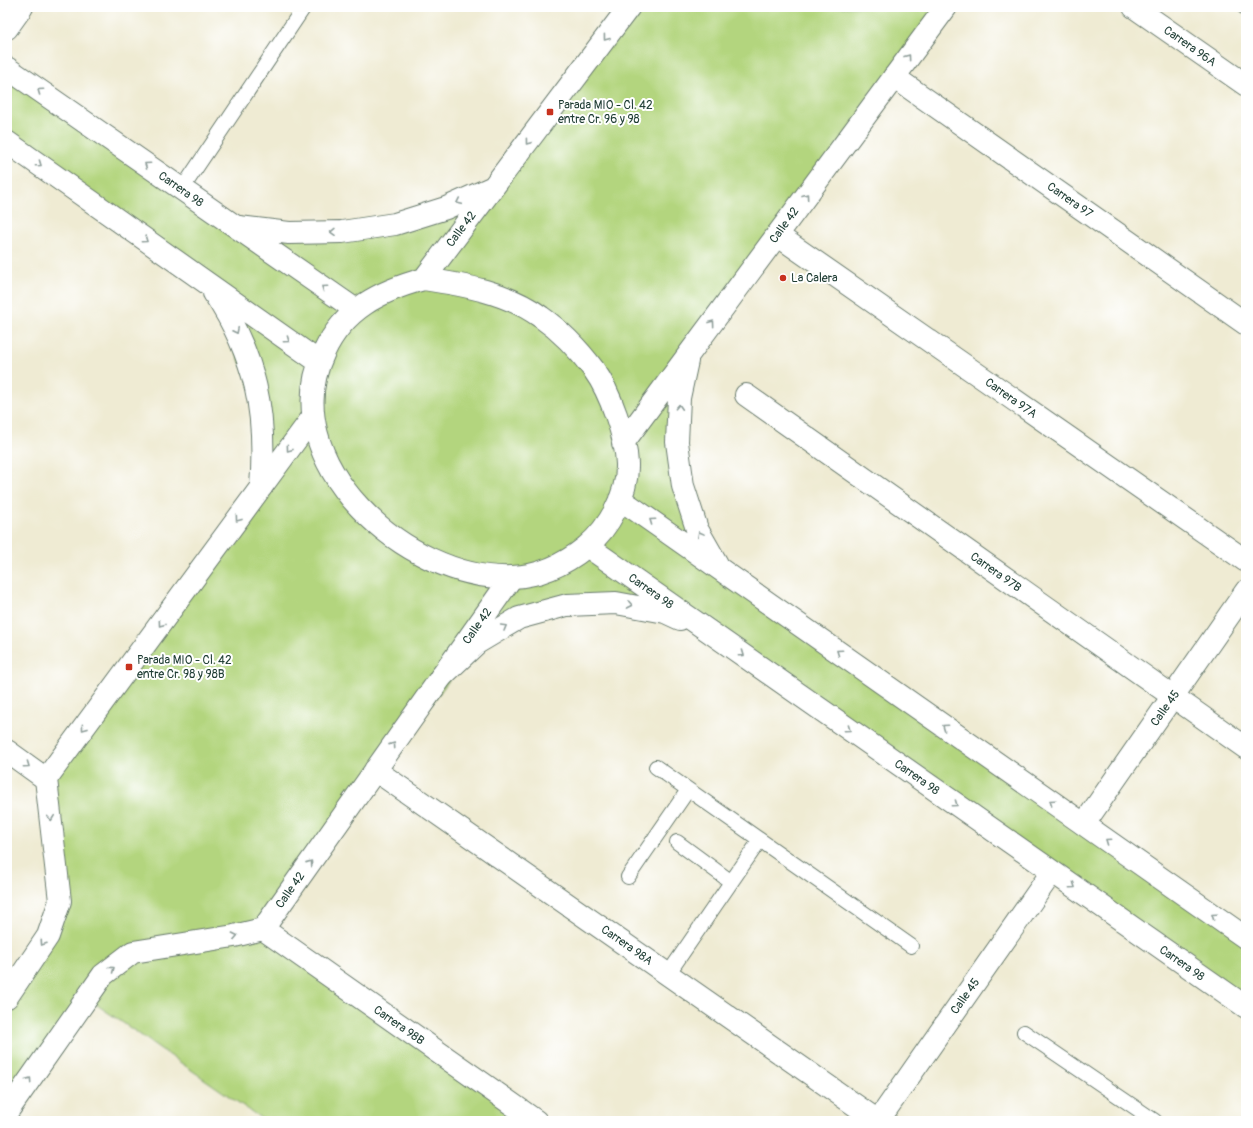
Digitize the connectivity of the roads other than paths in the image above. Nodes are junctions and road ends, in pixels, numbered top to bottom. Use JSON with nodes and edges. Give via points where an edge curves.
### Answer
{"nodes":[{"id":1,"x":22,"y":7,"type":"edge"},
{"id":2,"x":304,"y":7,"type":"edge"},
{"id":3,"x":629,"y":7,"type":"edge"},
{"id":4,"x":946,"y":7,"type":"edge"},
{"id":5,"x":1134,"y":7,"type":"edge"},
{"id":6,"x":7,"y":28,"type":"edge"},
{"id":7,"x":7,"y":68,"type":"edge"},
{"id":8,"x":894,"y":76,"type":"junction"},
{"id":9,"x":1246,"y":85,"type":"edge"},
{"id":10,"x":7,"y":142,"type":"edge"},
{"id":11,"x":494,"y":186,"type":"junction"},
{"id":12,"x":182,"y":189,"type":"junction"},
{"id":13,"x":236,"y":227,"type":"junction"},
{"id":14,"x":777,"y":235,"type":"junction"},
{"id":15,"x":424,"y":279,"type":"junction"},
{"id":16,"x":209,"y":286,"type":"junction"},
{"id":17,"x":356,"y":310,"type":"junction"},
{"id":18,"x":1246,"y":324,"type":"edge"},
{"id":19,"x":689,"y":354,"type":"junction"},
{"id":20,"x":319,"y":362,"type":"junction"},
{"id":21,"x":746,"y":395,"type":"dead end"},
{"id":22,"x":312,"y":418,"type":"junction"},
{"id":23,"x":623,"y":443,"type":"junction"},
{"id":24,"x":261,"y":487,"type":"junction"},
{"id":25,"x":620,"y":498,"type":"junction"},
{"id":26,"x":587,"y":546,"type":"junction"},
{"id":27,"x":1246,"y":561,"type":"edge"},
{"id":28,"x":719,"y":568,"type":"junction"},
{"id":29,"x":512,"y":577,"type":"junction"},
{"id":30,"x":1246,"y":591,"type":"edge"},
{"id":31,"x":710,"y":632,"type":"junction"},
{"id":32,"x":441,"y":677,"type":"junction"},
{"id":33,"x":1172,"y":697,"type":"junction"},
{"id":34,"x":1246,"y":748,"type":"edge"},
{"id":35,"x":7,"y":751,"type":"edge"},
{"id":36,"x":656,"y":767,"type":"dead end"},
{"id":37,"x":375,"y":770,"type":"junction"},
{"id":38,"x":46,"y":779,"type":"junction"},
{"id":39,"x":688,"y":790,"type":"junction"},
{"id":40,"x":1084,"y":824,"type":"junction"},
{"id":41,"x":760,"y":840,"type":"junction"},
{"id":42,"x":676,"y":842,"type":"dead end"},
{"id":43,"x":1052,"y":872,"type":"junction"},
{"id":44,"x":628,"y":877,"type":"dead end"},
{"id":45,"x":730,"y":881,"type":"junction"},
{"id":46,"x":263,"y":929,"type":"junction"},
{"id":47,"x":1246,"y":938,"type":"edge"},
{"id":48,"x":911,"y":946,"type":"dead end"},
{"id":49,"x":668,"y":974,"type":"junction"},
{"id":50,"x":7,"y":997,"type":"edge"},
{"id":51,"x":1246,"y":1007,"type":"edge"},
{"id":52,"x":1024,"y":1032,"type":"dead end"},
{"id":53,"x":7,"y":1112,"type":"edge"},
{"id":54,"x":536,"y":1121,"type":"edge"},
{"id":55,"x":878,"y":1121,"type":"edge"},
{"id":56,"x":1156,"y":1121,"type":"edge"}],
"edges":[{"from":1,"to":6,"type":"street"},
{"from":2,"to":12,"type":"lane"},
{"from":3,"to":11,"type":"street","name":"Calle 42","one_way":true},
{"from":8,"to":4,"type":"street","name":"Calle 42","one_way":true},
{"from":5,"to":9,"type":"street","name":"Carrera 96A"},
{"from":12,"to":7,"type":"street","name":"Carrera 98","one_way":true},
{"from":14,"to":8,"type":"street","name":"Calle 42","one_way":true},
{"from":8,"to":18,"type":"street","name":"Carrera 97"},
{"from":10,"to":16,"type":"street","one_way":true},
{"from":11,"to":13,"type":"street","one_way":true,"via":[[446,208],[395,224],[342,232],[289,233]]},
{"from":11,"to":15,"type":"street","name":"Calle 42"},
{"from":12,"to":13,"type":"street","name":"Carrera 98"},
{"from":17,"to":13,"type":"street","name":"Carrera 98","one_way":true},
{"from":19,"to":14,"type":"street","name":"Calle 42","one_way":true},
{"from":14,"to":27,"type":"street","name":"Carrera 97A"},
{"from":15,"to":17,"type":"street","via":[[377,295]]},
{"from":15,"to":23,"type":"street","via":[[466,285],[504,297],[539,316],[570,341],[596,372],[614,406]]},
{"from":16,"to":20,"type":"street","one_way":true},
{"from":16,"to":24,"type":"street","one_way":true,"via":[[232,322],[255,381],[262,416],[264,452]]},
{"from":17,"to":20,"type":"street","via":[[341,324],[328,342]]},
{"from":19,"to":23,"type":"street","name":"Calle 42"},
{"from":28,"to":19,"type":"street","one_way":true,"via":[[697,529],[683,486],[677,442],[679,398]]},
{"from":20,"to":22,"type":"street","via":[[313,384]]},
{"from":21,"to":33,"type":"street","name":"Carrera 97B"},
{"from":22,"to":24,"type":"street","one_way":true},
{"from":22,"to":29,"type":"street","via":[[323,452],[340,483],[379,527],[427,558],[483,575]]},
{"from":23,"to":25,"type":"street","via":[[627,464]]},
{"from":24,"to":38,"type":"street","one_way":true},
{"from":25,"to":26,"type":"street","via":[[601,533]]},
{"from":28,"to":25,"type":"street","one_way":true},
{"from":26,"to":29,"type":"street","via":[[558,565],[539,573]]},
{"from":26,"to":31,"type":"street","name":"Carrera 98"},
{"from":40,"to":28,"type":"street","one_way":true},
{"from":29,"to":32,"type":"street","name":"Calle 42"},
{"from":30,"to":33,"type":"street","name":"Calle 45"},
{"from":32,"to":31,"type":"street","one_way":true,"via":[[477,643],[520,618],[567,605],[623,604],[665,612]]},
{"from":31,"to":43,"type":"street","name":"Carrera 98","one_way":true},
{"from":37,"to":32,"type":"street","name":"Calle 42","one_way":true},
{"from":33,"to":34,"type":"street","name":"Carrera 97B"},
{"from":33,"to":40,"type":"street","name":"Calle 45"},
{"from":35,"to":38,"type":"street","one_way":true},
{"from":36,"to":39,"type":"lane"},
{"from":46,"to":37,"type":"street","name":"Calle 42","one_way":true},
{"from":37,"to":49,"type":"street","name":"Carrera 98A"},
{"from":38,"to":50,"type":"street","one_way":true,"via":[[60,901],[48,936]]},
{"from":39,"to":41,"type":"lane"},
{"from":39,"to":44,"type":"lane"},
{"from":47,"to":40,"type":"street","one_way":true},
{"from":41,"to":45,"type":"lane"},
{"from":41,"to":48,"type":"lane"},
{"from":42,"to":45,"type":"lane"},
{"from":43,"to":51,"type":"street","name":"Carrera 98","one_way":true},
{"from":43,"to":55,"type":"street","name":"Calle 45"},
{"from":45,"to":49,"type":"lane"},
{"from":53,"to":46,"type":"street","one_way":true,"via":[[103,975],[133,952]]},
{"from":46,"to":54,"type":"street","name":"Carrera 98B"},
{"from":49,"to":55,"type":"street","name":"Carrera 98A"},
{"from":52,"to":56,"type":"lane"}]}
